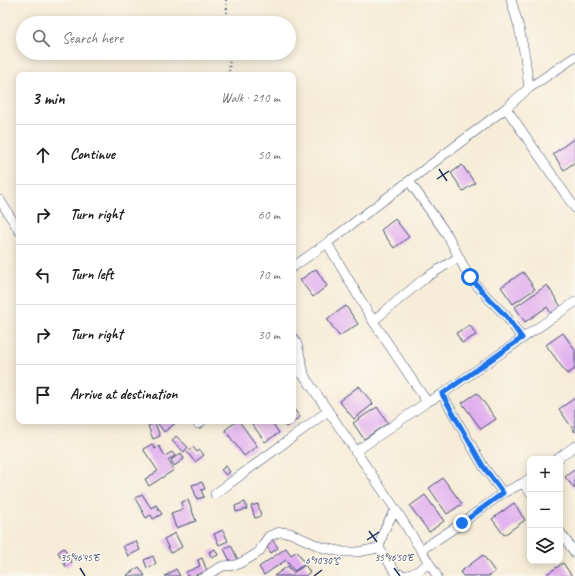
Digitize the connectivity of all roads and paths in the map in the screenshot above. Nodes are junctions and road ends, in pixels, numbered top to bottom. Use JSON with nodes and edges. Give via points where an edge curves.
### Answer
{"nodes":[{"id":1,"x":226,"y":0,"type":"edge"},
{"id":2,"x":511,"y":0,"type":"edge"},
{"id":3,"x":227,"y":16,"type":"edge"},
{"id":4,"x":575,"y":57,"type":"edge"},
{"id":5,"x":230,"y":60,"type":"edge"},
{"id":6,"x":229,"y":72,"type":"edge"},
{"id":7,"x":529,"y":88,"type":"junction"},
{"id":8,"x":506,"y":108,"type":"junction"},
{"id":9,"x":409,"y":182,"type":"junction"},
{"id":10,"x":0,"y":200,"type":"edge"},
{"id":11,"x":575,"y":208,"type":"edge"},
{"id":12,"x":16,"y":226,"type":"edge"},
{"id":13,"x":327,"y":243,"type":"junction"},
{"id":14,"x":459,"y":257,"type":"junction"},
{"id":15,"x":296,"y":264,"type":"edge"},
{"id":16,"x":575,"y":302,"type":"edge"},
{"id":17,"x":373,"y":321,"type":"junction"},
{"id":18,"x":522,"y":338,"type":"junction"},
{"id":19,"x":296,"y":341,"type":"edge"},
{"id":20,"x":296,"y":368,"type":"edge"},
{"id":21,"x":305,"y":377,"type":"junction"},
{"id":22,"x":442,"y":394,"type":"junction"},
{"id":23,"x":427,"y":402,"type":"junction"},
{"id":24,"x":328,"y":411,"type":"junction"},
{"id":25,"x":575,"y":446,"type":"edge"},
{"id":26,"x":355,"y":452,"type":"junction"},
{"id":27,"x":561,"y":456,"type":"edge"},
{"id":28,"x":527,"y":480,"type":"edge"},
{"id":29,"x":503,"y":493,"type":"junction"},
{"id":30,"x":214,"y":494,"type":"dead end"},
{"id":31,"x":396,"y":510,"type":"junction"},
{"id":32,"x":563,"y":536,"type":"edge"},
{"id":33,"x":379,"y":548,"type":"junction"},
{"id":34,"x":421,"y":550,"type":"junction"},
{"id":35,"x":575,"y":553,"type":"edge"},
{"id":36,"x":429,"y":563,"type":"junction"},
{"id":37,"x":206,"y":576,"type":"edge"},
{"id":38,"x":406,"y":576,"type":"edge"},
{"id":39,"x":437,"y":576,"type":"edge"}],
"edges":[{"from":1,"to":3,"type":"path"},
{"from":2,"to":7,"type":"street","via":[[521,34]]},
{"from":4,"to":7,"type":"street"},
{"from":5,"to":6,"type":"path"},
{"from":7,"to":8,"type":"street"},
{"from":8,"to":9,"type":"street"},
{"from":8,"to":11,"type":"street"},
{"from":9,"to":13,"type":"street"},
{"from":9,"to":14,"type":"street","via":[[448,236]]},
{"from":10,"to":12,"type":"street"},
{"from":13,"to":15,"type":"street"},
{"from":13,"to":17,"type":"street"},
{"from":14,"to":17,"type":"street","via":[[425,278]]},
{"from":14,"to":18,"type":"street","via":[[470,277],[506,316]]},
{"from":16,"to":18,"type":"street"},
{"from":17,"to":23,"type":"street"},
{"from":18,"to":22,"type":"street"},
{"from":19,"to":21,"type":"street"},
{"from":20,"to":21,"type":"street"},
{"from":21,"to":24,"type":"street"},
{"from":22,"to":23,"type":"street"},
{"from":22,"to":29,"type":"street","via":[[483,466]]},
{"from":23,"to":26,"type":"street"},
{"from":24,"to":26,"type":"street"},
{"from":24,"to":30,"type":"street"},
{"from":25,"to":27,"type":"street"},
{"from":26,"to":31,"type":"street"},
{"from":28,"to":29,"type":"street"},
{"from":29,"to":34,"type":"street"},
{"from":31,"to":33,"type":"street","via":[[382,534]]},
{"from":31,"to":34,"type":"street"},
{"from":32,"to":35,"type":"street"},
{"from":33,"to":37,"type":"street","via":[[343,552],[321,547],[290,533],[280,532],[269,536],[259,552],[248,559],[236,565],[223,566]]},
{"from":33,"to":38,"type":"street","via":[[396,572]]},
{"from":34,"to":36,"type":"street"},
{"from":36,"to":38,"type":"street"},
{"from":36,"to":39,"type":"street"}]}
